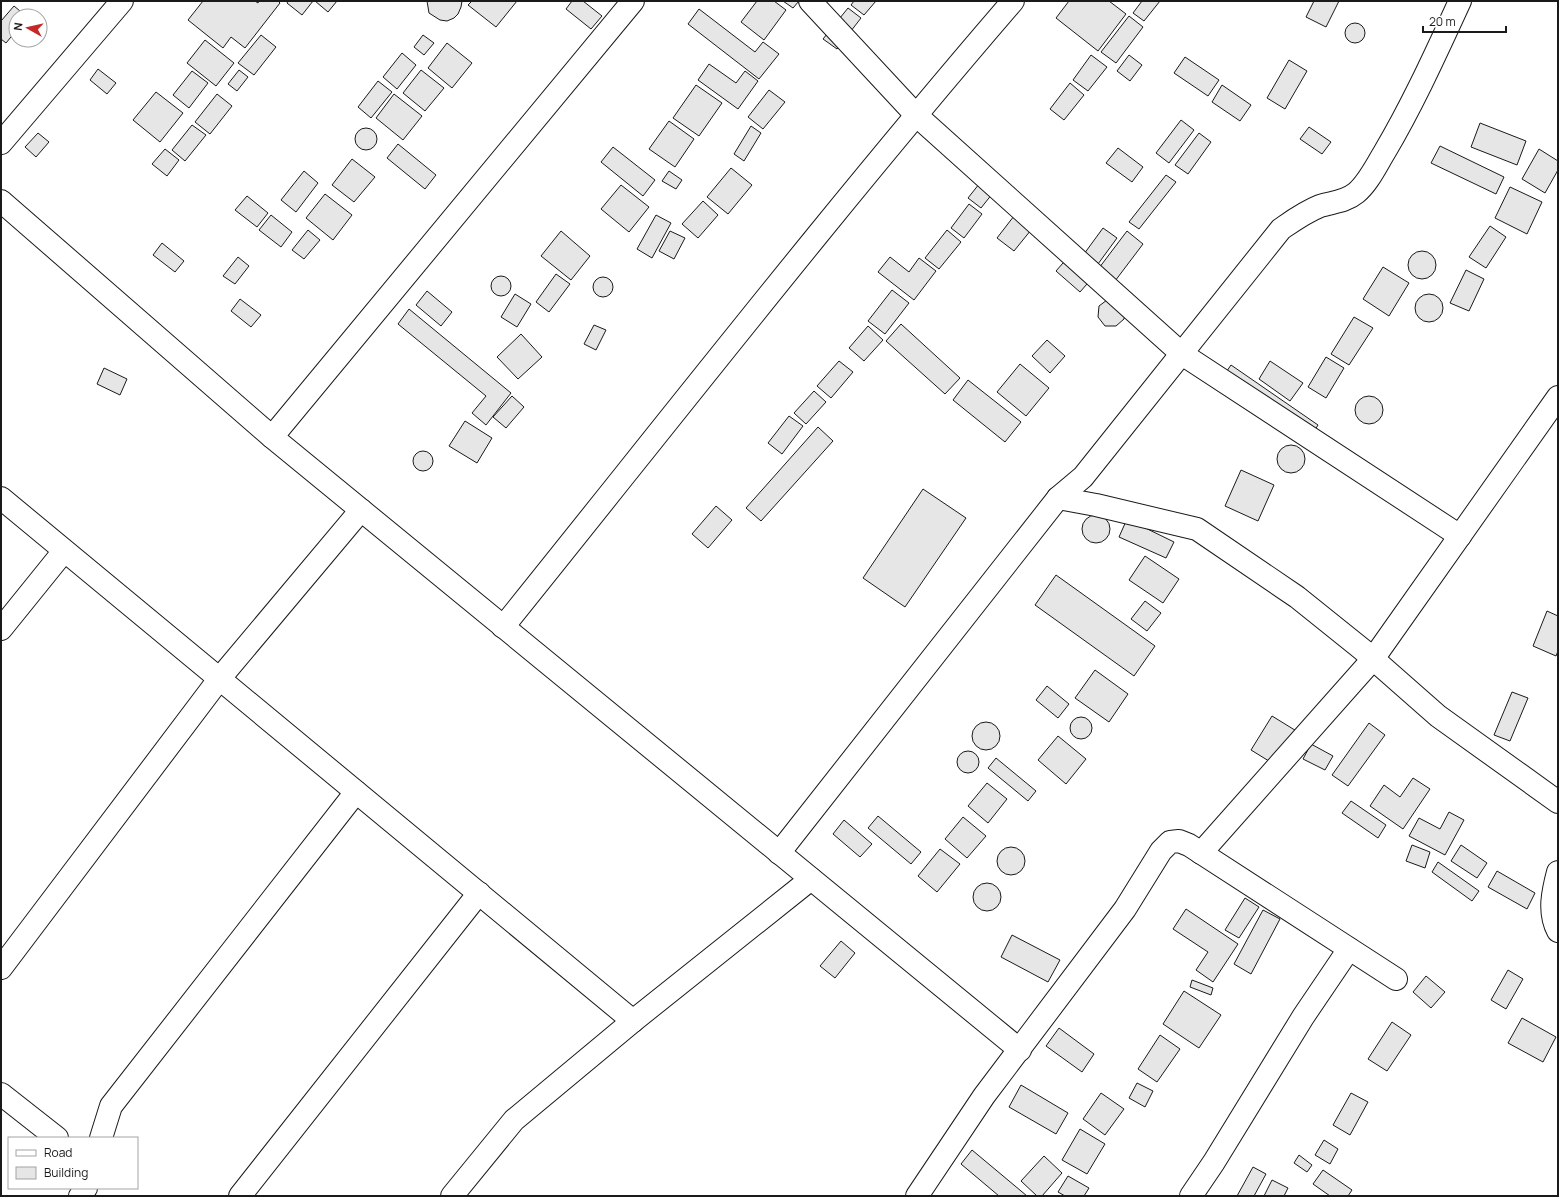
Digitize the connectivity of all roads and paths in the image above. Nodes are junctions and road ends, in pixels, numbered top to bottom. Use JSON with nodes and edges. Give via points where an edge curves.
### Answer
{"nodes":[{"id":1,"x":122,"y":1,"type":"edge"},
{"id":2,"x":633,"y":1,"type":"edge"},
{"id":3,"x":810,"y":1,"type":"edge"},
{"id":4,"x":1013,"y":1,"type":"edge"},
{"id":5,"x":1460,"y":1,"type":"edge"},
{"id":6,"x":916,"y":115,"type":"junction"},
{"id":7,"x":1,"y":143,"type":"edge"},
{"id":8,"x":1,"y":201,"type":"edge"},
{"id":9,"x":1182,"y":354,"type":"junction"},
{"id":10,"x":1558,"y":397,"type":"edge"},
{"id":11,"x":272,"y":437,"type":"junction"},
{"id":12,"x":1,"y":498,"type":"edge"},
{"id":13,"x":1058,"y":498,"type":"junction"},
{"id":14,"x":361,"y":510,"type":"junction"},
{"id":15,"x":1460,"y":536,"type":"junction"},
{"id":16,"x":64,"y":551,"type":"junction"},
{"id":17,"x":503,"y":627,"type":"junction"},
{"id":18,"x":1,"y":629,"type":"edge"},
{"id":19,"x":1374,"y":659,"type":"junction"},
{"id":20,"x":220,"y":678,"type":"junction"},
{"id":21,"x":356,"y":792,"type":"junction"},
{"id":22,"x":1558,"y":802,"type":"edge"},
{"id":23,"x":779,"y":853,"type":"junction"},
{"id":24,"x":1201,"y":853,"type":"junction"},
{"id":25,"x":1558,"y":872,"type":"edge"},
{"id":26,"x":811,"y":879,"type":"junction"},
{"id":27,"x":479,"y":893,"type":"junction"},
{"id":28,"x":1558,"y":930,"type":"edge"},
{"id":29,"x":1349,"y":948,"type":"junction"},
{"id":30,"x":1,"y":966,"type":"edge"},
{"id":31,"x":1396,"y":979,"type":"dead end"},
{"id":32,"x":633,"y":1020,"type":"junction"},
{"id":33,"x":1020,"y":1050,"type":"junction"},
{"id":34,"x":1,"y":1094,"type":"edge"},
{"id":35,"x":56,"y":1137,"type":"edge"},
{"id":36,"x":101,"y":1137,"type":"edge"},
{"id":37,"x":240,"y":1196,"type":"edge"},
{"id":38,"x":452,"y":1196,"type":"edge"},
{"id":39,"x":917,"y":1196,"type":"edge"},
{"id":40,"x":1191,"y":1196,"type":"edge"}],
"edges":[{"from":1,"to":7,"type":"street"},
{"from":2,"to":11,"type":"street"},
{"from":3,"to":6,"type":"street"},
{"from":4,"to":6,"type":"street"},
{"from":5,"to":9,"type":"street","via":[[1430,67],[1395,133],[1373,171],[1357,192],[1342,202],[1321,206],[1298,216],[1281,229]]},
{"from":6,"to":9,"type":"street"},
{"from":6,"to":17,"type":"street","via":[[778,282]]},
{"from":8,"to":11,"type":"street"},
{"from":9,"to":13,"type":"street","via":[[1083,477]]},
{"from":9,"to":15,"type":"street"},
{"from":10,"to":15,"type":"street"},
{"from":11,"to":14,"type":"street"},
{"from":12,"to":16,"type":"street"},
{"from":13,"to":19,"type":"street","via":[[1197,529],[1298,597]]},
{"from":13,"to":23,"type":"street"},
{"from":14,"to":17,"type":"street"},
{"from":14,"to":20,"type":"street"},
{"from":15,"to":19,"type":"street"},
{"from":16,"to":18,"type":"street"},
{"from":16,"to":20,"type":"street"},
{"from":17,"to":23,"type":"street"},
{"from":19,"to":22,"type":"street","via":[[1438,716]]},
{"from":19,"to":24,"type":"street"},
{"from":20,"to":21,"type":"street"},
{"from":20,"to":30,"type":"street"},
{"from":21,"to":27,"type":"street"},
{"from":21,"to":36,"type":"street","via":[[111,1106]]},
{"from":23,"to":26,"type":"street"},
{"from":24,"to":29,"type":"street"},
{"from":24,"to":33,"type":"street","via":[[1178,841],[1170,842],[1166,846],[1125,909]]},
{"from":25,"to":28,"type":"street","via":[[1552,901],[1553,921]]},
{"from":26,"to":32,"type":"street"},
{"from":26,"to":33,"type":"street"},
{"from":27,"to":32,"type":"street"},
{"from":27,"to":37,"type":"street"},
{"from":29,"to":31,"type":"street"},
{"from":29,"to":40,"type":"street"},
{"from":32,"to":38,"type":"street","via":[[514,1120]]},
{"from":33,"to":39,"type":"street","via":[[984,1096]]},
{"from":34,"to":35,"type":"street"}]}
